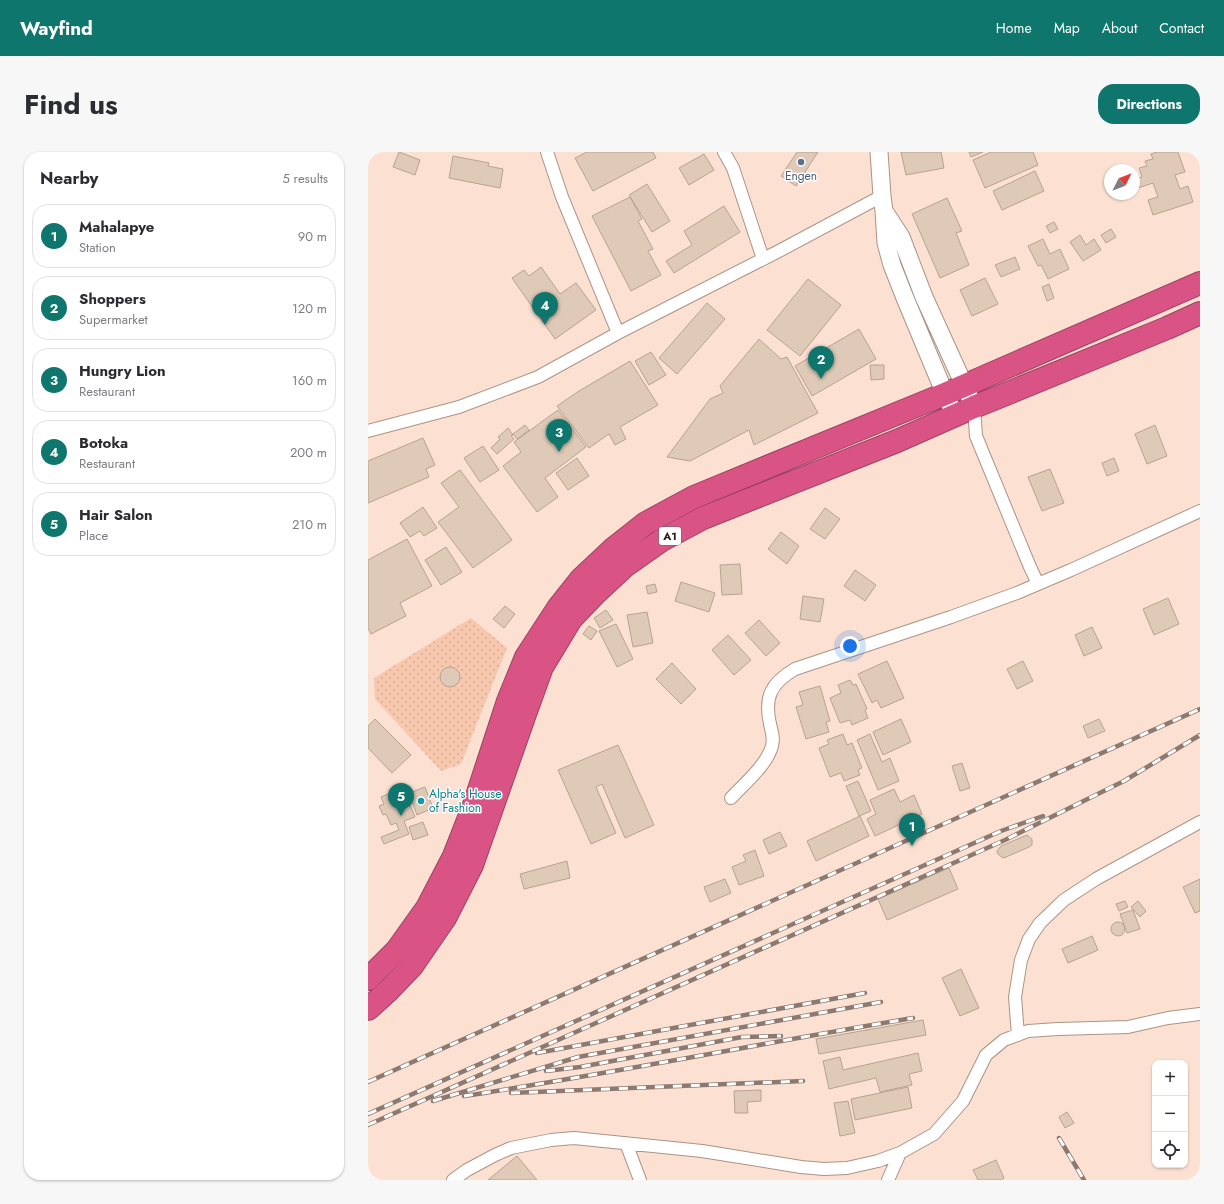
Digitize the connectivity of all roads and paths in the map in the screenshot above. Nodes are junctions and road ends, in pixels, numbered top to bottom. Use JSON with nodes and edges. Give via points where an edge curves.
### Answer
{"nodes":[{"id":1,"x":547,"y":152,"type":"edge"},
{"id":2,"x":879,"y":152,"type":"edge"},
{"id":3,"x":728,"y":155,"type":"edge"},
{"id":4,"x":883,"y":204,"type":"junction"},
{"id":5,"x":763,"y":259,"type":"junction"},
{"id":6,"x":1200,"y":283,"type":"edge"},
{"id":7,"x":1200,"y":313,"type":"edge"},
{"id":8,"x":618,"y":333,"type":"junction"},
{"id":9,"x":955,"y":390,"type":"junction"},
{"id":10,"x":965,"y":411,"type":"junction"},
{"id":11,"x":368,"y":431,"type":"edge"},
{"id":12,"x":976,"y":436,"type":"junction"},
{"id":13,"x":1200,"y":511,"type":"edge"},
{"id":14,"x":1038,"y":584,"type":"junction"},
{"id":15,"x":731,"y":798,"type":"dead end"},
{"id":16,"x":1200,"y":822,"type":"edge"},
{"id":17,"x":368,"y":979,"type":"edge"},
{"id":18,"x":368,"y":1009,"type":"edge"},
{"id":19,"x":1200,"y":1014,"type":"edge"},
{"id":20,"x":1018,"y":1035,"type":"junction"},
{"id":21,"x":626,"y":1143,"type":"junction"},
{"id":22,"x":900,"y":1153,"type":"junction"},
{"id":23,"x":454,"y":1180,"type":"edge"},
{"id":24,"x":640,"y":1180,"type":"edge"},
{"id":25,"x":888,"y":1180,"type":"edge"}],
"edges":[{"from":1,"to":8,"type":"street","via":[[562,197]]},
{"from":2,"to":4,"type":"street"},
{"from":3,"to":5,"type":"street"},
{"from":4,"to":5,"type":"street"},
{"from":4,"to":9,"type":"street","via":[[886,244],[892,265]]},
{"from":5,"to":8,"type":"street"},
{"from":6,"to":9,"type":"highway","number":"A1"},
{"from":7,"to":10,"type":"highway","number":"A1"},
{"from":8,"to":11,"type":"street","via":[[538,377],[460,407]]},
{"from":9,"to":10,"type":"street"},
{"from":9,"to":17,"type":"highway","number":"A1","via":[[694,497],[646,524],[613,549],[581,579],[558,608],[526,657],[454,856],[427,908],[397,950]]},
{"from":10,"to":12,"type":"street"},
{"from":10,"to":12,"type":"street"},
{"from":10,"to":18,"type":"highway","number":"A1","via":[[890,444],[703,518],[662,540],[625,566],[596,593],[571,619],[542,667],[472,865],[445,918],[412,966]]},
{"from":12,"to":14,"type":"street"},
{"from":13,"to":14,"type":"street"},
{"from":14,"to":15,"type":"street","via":[[786,674],[774,685],[767,701],[773,736],[768,756]]},
{"from":16,"to":20,"type":"street","via":[[1064,900],[1040,923],[1029,939],[1021,960],[1015,997]]},
{"from":19,"to":20,"type":"street","via":[[1128,1027],[1028,1031]]},
{"from":20,"to":22,"type":"street","via":[[1004,1040],[986,1055],[963,1101],[934,1134]]},
{"from":21,"to":22,"type":"street","via":[[824,1169],[847,1168]]},
{"from":21,"to":23,"type":"street","via":[[574,1138],[528,1144],[495,1155]]},
{"from":21,"to":24,"type":"street"},
{"from":22,"to":25,"type":"street"}]}
